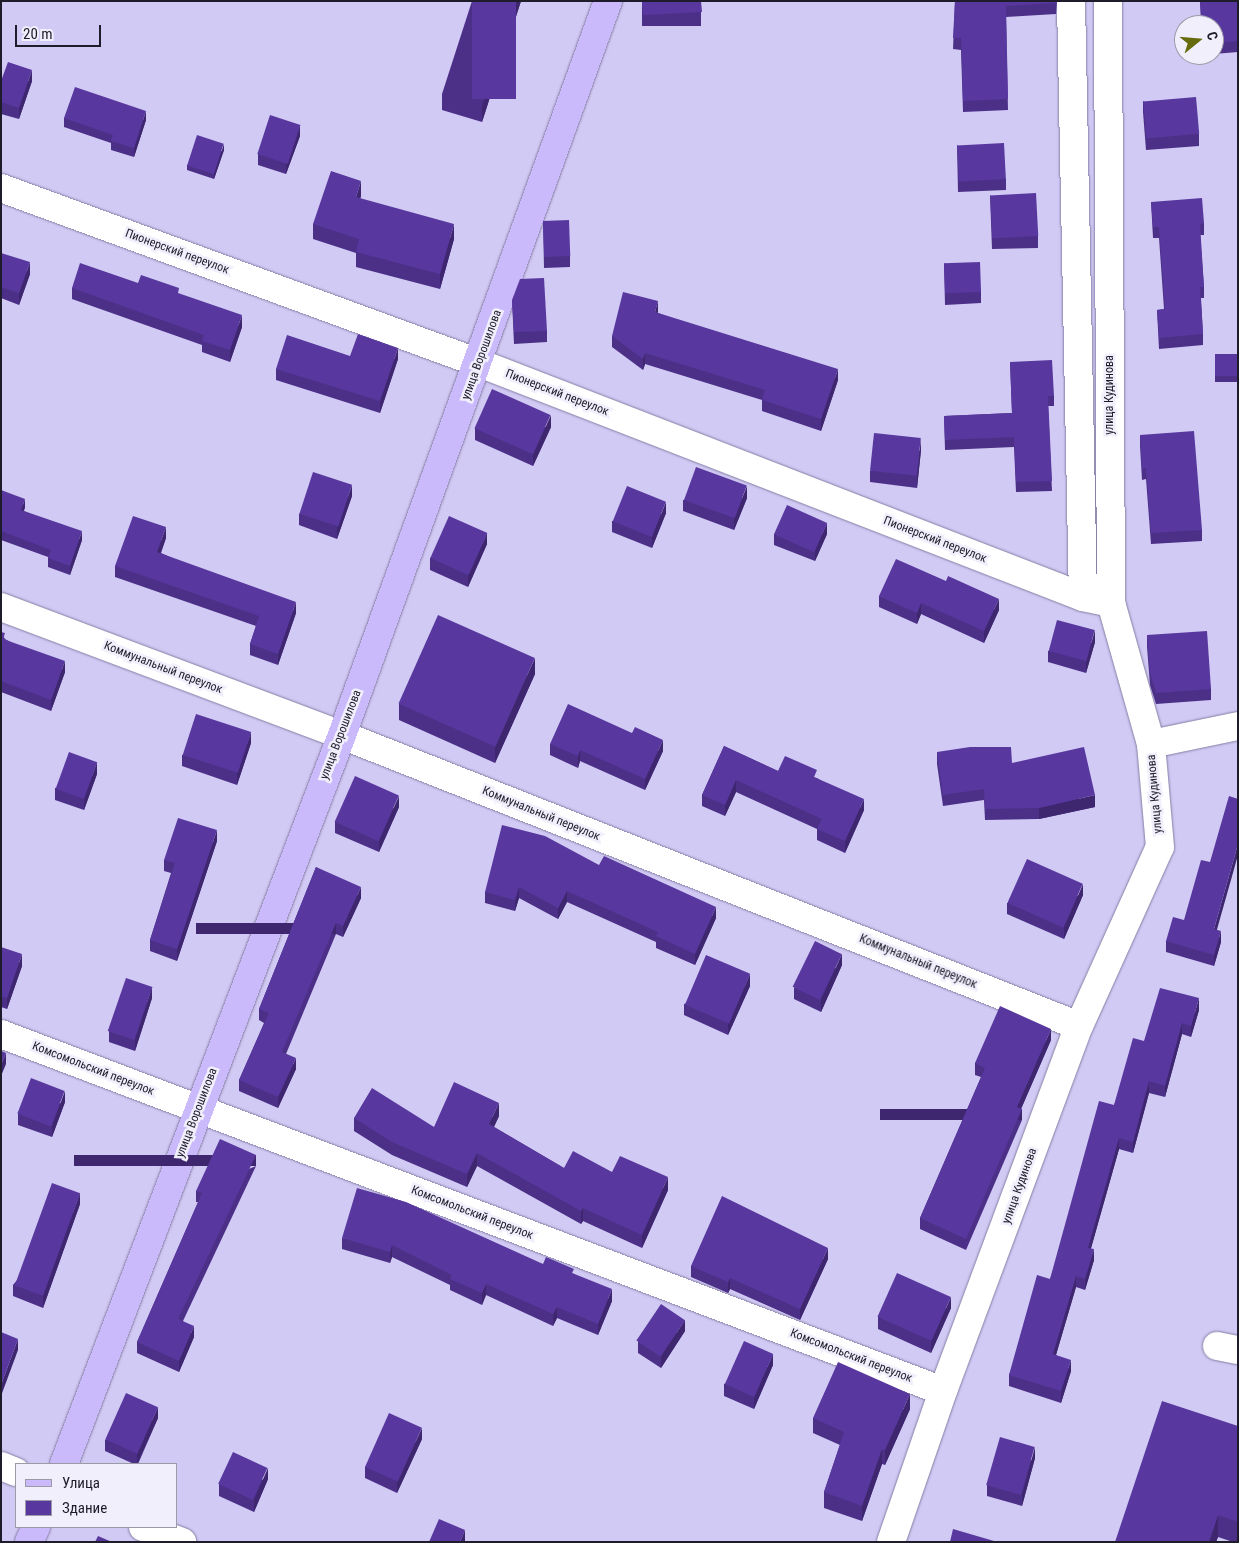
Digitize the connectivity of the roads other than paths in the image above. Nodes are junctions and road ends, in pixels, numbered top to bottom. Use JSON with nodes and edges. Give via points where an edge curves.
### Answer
{"nodes":[{"id":1,"x":608,"y":1,"type":"edge"},
{"id":2,"x":1071,"y":1,"type":"edge"},
{"id":3,"x":1108,"y":1,"type":"edge"},
{"id":4,"x":1,"y":188,"type":"edge"},
{"id":5,"x":479,"y":363,"type":"junction"},
{"id":6,"x":1083,"y":597,"type":"junction"},
{"id":7,"x":1111,"y":602,"type":"junction"},
{"id":8,"x":1,"y":607,"type":"edge"},
{"id":9,"x":1238,"y":726,"type":"edge"},
{"id":10,"x":342,"y":735,"type":"junction"},
{"id":11,"x":1151,"y":744,"type":"junction"},
{"id":12,"x":1079,"y":1026,"type":"junction"},
{"id":13,"x":1,"y":1034,"type":"edge"},
{"id":14,"x":198,"y":1109,"type":"junction"},
{"id":15,"x":943,"y":1391,"type":"junction"},
{"id":16,"x":64,"y":1463,"type":"edge"},
{"id":17,"x":1,"y":1466,"type":"edge"},
{"id":18,"x":15,"y":1472,"type":"edge"},
{"id":19,"x":36,"y":1528,"type":"edge"},
{"id":20,"x":146,"y":1528,"type":"edge"},
{"id":21,"x":29,"y":1542,"type":"edge"},
{"id":22,"x":182,"y":1542,"type":"edge"},
{"id":23,"x":891,"y":1542,"type":"edge"}],
"edges":[{"from":1,"to":5,"type":"main road","name":"улица Ворошилова"},
{"from":2,"to":6,"type":"street"},
{"from":3,"to":7,"type":"street","name":"улица Кудинова"},
{"from":4,"to":5,"type":"street","name":"Пионерский переулок"},
{"from":5,"to":6,"type":"street","name":"Пионерский переулок"},
{"from":5,"to":10,"type":"main road","name":"улица Ворошилова"},
{"from":6,"to":7,"type":"street","name":"Пионерский переулок"},
{"from":7,"to":11,"type":"street","name":"улица Кудинова"},
{"from":8,"to":10,"type":"street","name":"Коммунальный переулок"},
{"from":9,"to":11,"type":"street"},
{"from":10,"to":12,"type":"street","name":"Коммунальный переулок"},
{"from":10,"to":14,"type":"main road","name":"улица Ворошилова"},
{"from":11,"to":12,"type":"street","name":"улица Кудинова","via":[[1160,847]]},
{"from":12,"to":15,"type":"street","name":"улица Кудинова"},
{"from":13,"to":14,"type":"street","name":"Комсомольский переулок"},
{"from":14,"to":15,"type":"street","name":"Комсомольский переулок"},
{"from":14,"to":16,"type":"main road","name":"улица Ворошилова"},
{"from":15,"to":23,"type":"street","name":"улица Кудинова"},
{"from":17,"to":18,"type":"street"},
{"from":19,"to":21,"type":"main road"},
{"from":20,"to":22,"type":"street"}]}
